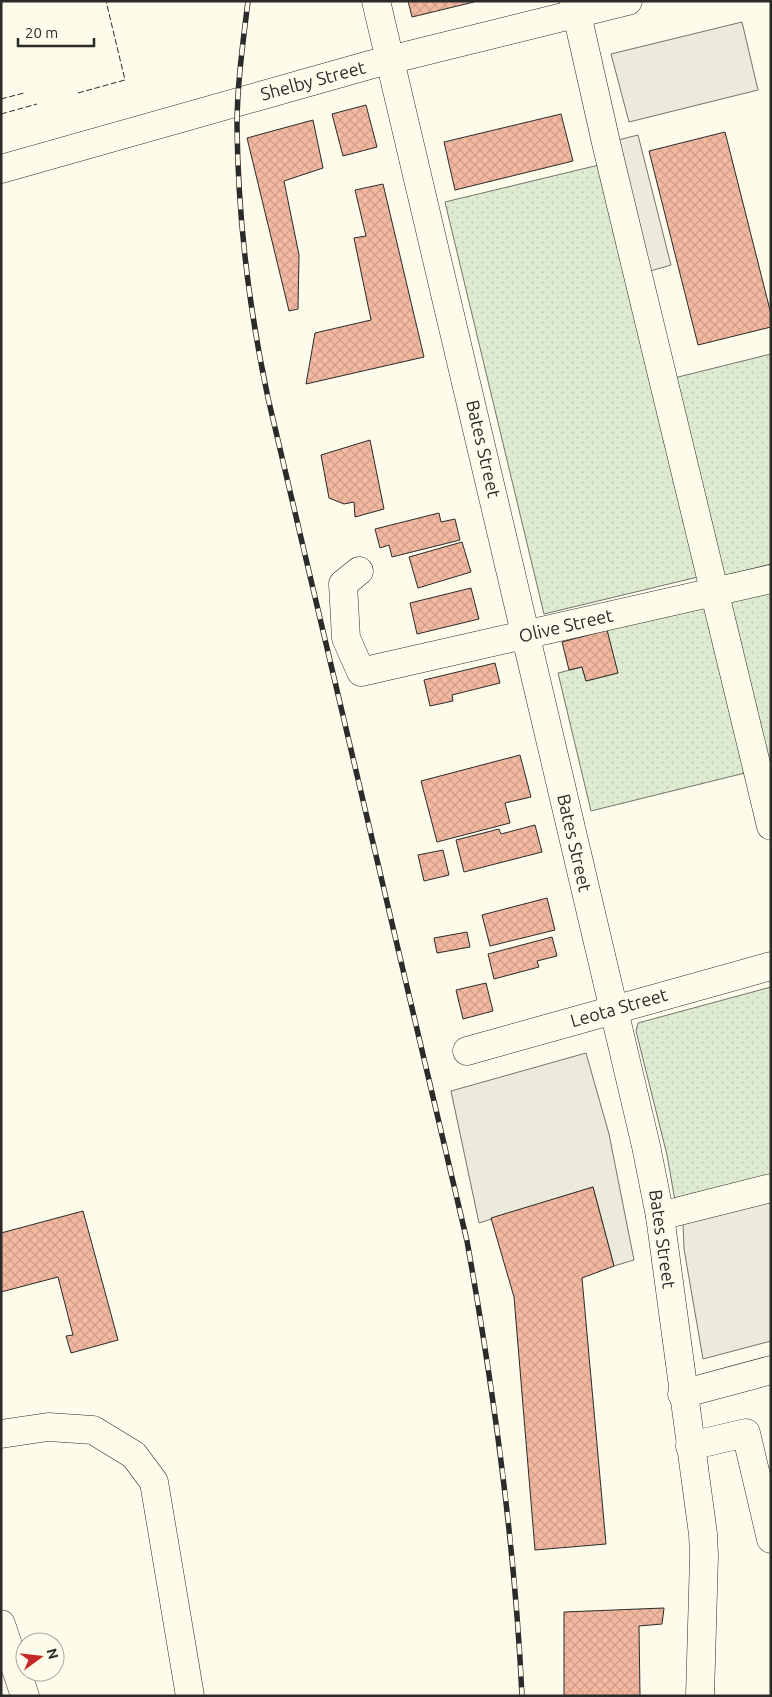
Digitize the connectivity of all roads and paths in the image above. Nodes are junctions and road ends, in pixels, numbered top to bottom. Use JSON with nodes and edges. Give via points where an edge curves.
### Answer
{"nodes":[{"id":1,"x":376,"y":1,"type":"edge"},
{"id":2,"x":628,"y":1,"type":"edge"},
{"id":3,"x":576,"y":7,"type":"edge"},
{"id":4,"x":391,"y":60,"type":"junction"},
{"id":5,"x":1,"y":169,"type":"edge"},
{"id":6,"x":359,"y":571,"type":"dead end"},
{"id":7,"x":771,"y":579,"type":"edge"},
{"id":8,"x":715,"y":592,"type":"junction"},
{"id":9,"x":526,"y":635,"type":"junction"},
{"id":10,"x":771,"y":826,"type":"edge"},
{"id":11,"x":771,"y":966,"type":"edge"},
{"id":12,"x":612,"y":1009,"type":"junction"},
{"id":13,"x":467,"y":1051,"type":"dead end"},
{"id":14,"x":771,"y":1188,"type":"edge"},
{"id":15,"x":660,"y":1216,"type":"junction"},
{"id":16,"x":771,"y":1370,"type":"edge"},
{"id":17,"x":682,"y":1394,"type":"junction"},
{"id":18,"x":1,"y":1434,"type":"edge"},
{"id":19,"x":690,"y":1446,"type":"junction"},
{"id":20,"x":771,"y":1539,"type":"edge"},
{"id":21,"x":1,"y":1624,"type":"edge"},
{"id":22,"x":25,"y":1696,"type":"edge"},
{"id":23,"x":190,"y":1696,"type":"edge"},
{"id":24,"x":700,"y":1696,"type":"edge"}],
"edges":[{"from":1,"to":4,"type":"street","name":"Bates Street"},
{"from":2,"to":3,"type":"street","name":"Shelby Street"},
{"from":3,"to":4,"type":"street","name":"Shelby Street"},
{"from":3,"to":8,"type":"street"},
{"from":4,"to":5,"type":"street","name":"Shelby Street"},
{"from":4,"to":9,"type":"street","name":"Bates Street"},
{"from":6,"to":9,"type":"street","name":"Olive Street","via":[[342,584],[346,638],[361,672]]},
{"from":7,"to":8,"type":"street","name":"Olive Street"},
{"from":8,"to":9,"type":"street","name":"Olive Street"},
{"from":8,"to":10,"type":"street"},
{"from":9,"to":12,"type":"street","name":"Bates Street"},
{"from":11,"to":12,"type":"street","name":"Leota Street"},
{"from":12,"to":13,"type":"street","name":"Leota Street"},
{"from":12,"to":15,"type":"street","name":"Bates Street"},
{"from":14,"to":15,"type":"street"},
{"from":15,"to":17,"type":"street","name":"Bates Street"},
{"from":16,"to":17,"type":"street"},
{"from":17,"to":19,"type":"street","name":"Bates Street"},
{"from":18,"to":23,"type":"street","via":[[48,1427],[93,1430],[134,1455],[149,1475],[154,1482]]},
{"from":19,"to":20,"type":"street","via":[[746,1433]]},
{"from":19,"to":24,"type":"street","name":"Bates Street","via":[[704,1556]]},
{"from":21,"to":22,"type":"street"}]}
